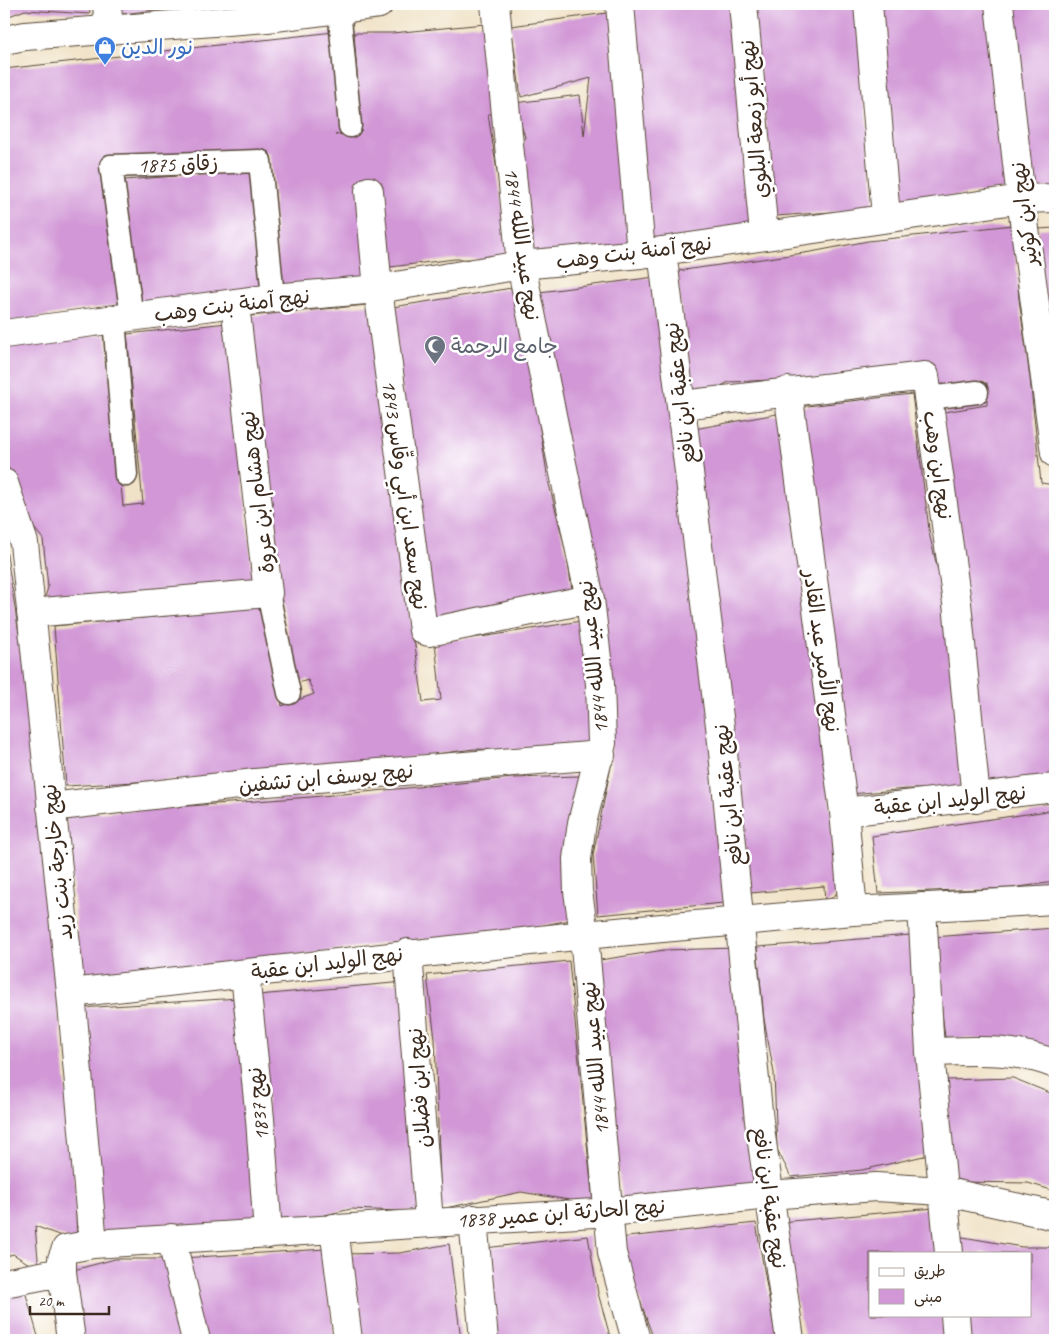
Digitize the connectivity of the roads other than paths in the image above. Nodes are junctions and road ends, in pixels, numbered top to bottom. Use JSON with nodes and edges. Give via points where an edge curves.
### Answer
{"nodes":[{"id":1,"x":107,"y":4,"type":"edge"},
{"id":2,"x":379,"y":4,"type":"edge"},
{"id":3,"x":495,"y":4,"type":"edge"},
{"id":4,"x":620,"y":4,"type":"edge"},
{"id":5,"x":744,"y":4,"type":"edge"},
{"id":6,"x":868,"y":4,"type":"edge"},
{"id":7,"x":999,"y":4,"type":"edge"},
{"id":8,"x":339,"y":8,"type":"junction"},
{"id":9,"x":266,"y":11,"type":"edge"},
{"id":10,"x":109,"y":31,"type":"junction"},
{"id":11,"x":4,"y":40,"type":"edge"},
{"id":12,"x":350,"y":126,"type":"dead end"},
{"id":13,"x":369,"y":190,"type":"dead end"},
{"id":14,"x":1055,"y":198,"type":"edge"},
{"id":15,"x":1021,"y":199,"type":"junction"},
{"id":16,"x":886,"y":217,"type":"junction"},
{"id":17,"x":764,"y":235,"type":"junction"},
{"id":18,"x":652,"y":252,"type":"junction"},
{"id":19,"x":521,"y":265,"type":"junction"},
{"id":20,"x":378,"y":289,"type":"junction"},
{"id":21,"x":273,"y":298,"type":"junction"},
{"id":22,"x":235,"y":304,"type":"junction"},
{"id":23,"x":123,"y":318,"type":"junction"},
{"id":24,"x":4,"y":334,"type":"edge"},
{"id":25,"x":1048,"y":356,"type":"edge"},
{"id":26,"x":788,"y":391,"type":"junction"},
{"id":27,"x":977,"y":392,"type":"dead end"},
{"id":28,"x":929,"y":398,"type":"junction"},
{"id":29,"x":682,"y":405,"type":"junction"},
{"id":30,"x":1055,"y":453,"type":"edge"},
{"id":31,"x":126,"y":475,"type":"dead end"},
{"id":32,"x":4,"y":483,"type":"edge"},
{"id":33,"x":268,"y":593,"type":"junction"},
{"id":34,"x":590,"y":599,"type":"junction"},
{"id":35,"x":31,"y":613,"type":"junction"},
{"id":36,"x":288,"y":693,"type":"dead end"},
{"id":37,"x":600,"y":755,"type":"junction"},
{"id":38,"x":1055,"y":788,"type":"edge"},
{"id":39,"x":976,"y":798,"type":"junction"},
{"id":40,"x":51,"y":806,"type":"junction"},
{"id":41,"x":844,"y":812,"type":"junction"},
{"id":42,"x":1055,"y":900,"type":"edge"},
{"id":43,"x":922,"y":907,"type":"junction"},
{"id":44,"x":853,"y":911,"type":"junction"},
{"id":45,"x":741,"y":920,"type":"junction"},
{"id":46,"x":584,"y":935,"type":"junction"},
{"id":47,"x":408,"y":953,"type":"junction"},
{"id":48,"x":245,"y":974,"type":"junction"},
{"id":49,"x":71,"y":993,"type":"junction"},
{"id":50,"x":930,"y":1052,"type":"junction"},
{"id":51,"x":1055,"y":1064,"type":"edge"},
{"id":52,"x":943,"y":1191,"type":"junction"},
{"id":53,"x":768,"y":1195,"type":"junction"},
{"id":54,"x":610,"y":1212,"type":"junction"},
{"id":55,"x":1055,"y":1216,"type":"edge"},
{"id":56,"x":473,"y":1219,"type":"junction"},
{"id":57,"x":429,"y":1222,"type":"junction"},
{"id":58,"x":334,"y":1228,"type":"junction"},
{"id":59,"x":268,"y":1234,"type":"junction"},
{"id":60,"x":172,"y":1238,"type":"junction"},
{"id":61,"x":93,"y":1244,"type":"junction"},
{"id":62,"x":949,"y":1252,"type":"edge"},
{"id":63,"x":63,"y":1261,"type":"junction"},
{"id":64,"x":4,"y":1283,"type":"edge"},
{"id":65,"x":955,"y":1316,"type":"edge"},
{"id":66,"x":71,"y":1340,"type":"edge"},
{"id":67,"x":196,"y":1340,"type":"edge"},
{"id":68,"x":348,"y":1340,"type":"edge"},
{"id":69,"x":484,"y":1340,"type":"edge"},
{"id":70,"x":636,"y":1340,"type":"edge"},
{"id":71,"x":790,"y":1340,"type":"edge"},
{"id":72,"x":957,"y":1340,"type":"edge"}],
"edges":[{"from":1,"to":10,"type":"street"},
{"from":2,"to":8,"type":"street"},
{"from":3,"to":19,"type":"street","name":"نهج عبيد اللله 1844"},
{"from":4,"to":18,"type":"street","name":"نهج عقبة ابن نافع"},
{"from":5,"to":17,"type":"street","name":"نهج أبو زمعة البلوي"},
{"from":6,"to":16,"type":"street"},
{"from":7,"to":15,"type":"street","name":"نهج ابن كوثير"},
{"from":8,"to":9,"type":"street"},
{"from":8,"to":12,"type":"street"},
{"from":9,"to":10,"type":"street"},
{"from":10,"to":11,"type":"street"},
{"from":13,"to":20,"type":"street","name":"نهج سعد ابن أبي وقّاس 1843"},
{"from":14,"to":15,"type":"street","name":"نهج آمنة بنت وهب"},
{"from":15,"to":16,"type":"street","name":"نهج آمنة بنت وهب"},
{"from":15,"to":25,"type":"street","name":"نهج ابن كوثير"},
{"from":16,"to":17,"type":"street","name":"نهج آمنة بنت وهب"},
{"from":17,"to":18,"type":"street","name":"نهج آمنة بنت وهب"},
{"from":18,"to":19,"type":"street","name":"نهج آمنة بنت وهب"},
{"from":18,"to":29,"type":"street","name":"نهج عقبة ابن نافع"},
{"from":19,"to":20,"type":"street","name":"نهج آمنة بنت وهب"},
{"from":19,"to":34,"type":"street","name":"نهج عبيد اللله 1844"},
{"from":20,"to":21,"type":"street","name":"نهج آمنة بنت وهب"},
{"from":20,"to":34,"type":"street","name":"نهج سعد ابن أبي وقّاس 1843","via":[[423,630],[429,632]]},
{"from":21,"to":22,"type":"street","name":"نهج آمنة بنت وهب"},
{"from":21,"to":23,"type":"street","name":"زقاق 1875","via":[[260,161],[111,166]]},
{"from":22,"to":23,"type":"street","name":"نهج آمنة بنت وهب"},
{"from":22,"to":33,"type":"street","name":"نهج هشام ابن عروة"},
{"from":23,"to":24,"type":"street","name":"نهج آمنة بنت وهب"},
{"from":23,"to":31,"type":"street"},
{"from":25,"to":30,"type":"street","name":"نهج ابن كوثير"},
{"from":26,"to":28,"type":"street","name":"نهج ابن وهب","via":[[922,375],[925,376]]},
{"from":26,"to":29,"type":"street","name":"نهج ابن وهب"},
{"from":26,"to":41,"type":"street","name":"نهج الأمير عبد القادر"},
{"from":27,"to":28,"type":"street"},
{"from":28,"to":39,"type":"street","name":"نهج ابن وهب","via":[[957,603]]},
{"from":29,"to":45,"type":"street","name":"نهج عقبة ابن نافع"},
{"from":32,"to":35,"type":"street","name":"نهج خارجة بنت زيد","via":[[24,543]]},
{"from":33,"to":35,"type":"street","name":"نهج هشام ابن عروة"},
{"from":33,"to":36,"type":"street"},
{"from":34,"to":37,"type":"street","name":"نهج عبيد اللله 1844","via":[[600,694]]},
{"from":35,"to":40,"type":"street","name":"نهج خارجة بنت زيد"},
{"from":37,"to":40,"type":"street","name":"نهج يوسف ابن تشفين","via":[[255,783]]},
{"from":37,"to":46,"type":"street","name":"نهج عبيد اللله 1844","via":[[582,823],[578,858],[578,891]]},
{"from":38,"to":39,"type":"street","name":"نهج الوليد ابن عقبة"},
{"from":39,"to":41,"type":"street","name":"نهج الوليد ابن عقبة"},
{"from":40,"to":49,"type":"street","name":"نهج خارجة بنت زيد"},
{"from":41,"to":44,"type":"street","name":"نهج الأمير عبد القادر"},
{"from":42,"to":43,"type":"street","name":"نهج الوليد ابن عقبة"},
{"from":43,"to":44,"type":"street","name":"نهج الوليد ابن عقبة"},
{"from":43,"to":50,"type":"street"},
{"from":44,"to":45,"type":"street","name":"نهج الوليد ابن عقبة"},
{"from":45,"to":46,"type":"street","name":"نهج الوليد ابن عقبة"},
{"from":45,"to":53,"type":"street","name":"نهج عقبة ابن نافع","via":[[752,1059]]},
{"from":46,"to":47,"type":"street","name":"نهج الوليد ابن عقبة"},
{"from":46,"to":54,"type":"street","name":"نهج عبيد اللله 1844"},
{"from":47,"to":48,"type":"street","name":"نهج الوليد ابن عقبة"},
{"from":47,"to":57,"type":"street","name":"نهج ابن فضلان"},
{"from":48,"to":49,"type":"street","name":"نهج الوليد ابن عقبة"},
{"from":48,"to":59,"type":"street","name":"نهج 1837"},
{"from":49,"to":61,"type":"street","name":"نهج خارجة بنت زيد"},
{"from":50,"to":51,"type":"street","via":[[1004,1051],[1031,1055]]},
{"from":50,"to":52,"type":"street"},
{"from":52,"to":53,"type":"street","name":"نهج الحارثة ابن عمير 1838","via":[[876,1188]]},
{"from":52,"to":55,"type":"street","name":"نهج الحارثة ابن عمير 1838"},
{"from":52,"to":62,"type":"street"},
{"from":53,"to":54,"type":"street","name":"نهج الحارثة ابن عمير 1838"},
{"from":53,"to":71,"type":"street","name":"نهج عقبة ابن نافع"},
{"from":54,"to":56,"type":"street","name":"نهج الحارثة ابن عمير 1838"},
{"from":54,"to":70,"type":"street","name":"نهج عبيد اللله 1844","via":[[612,1253]]},
{"from":56,"to":57,"type":"street","name":"نهج الحارثة ابن عمير 1838"},
{"from":56,"to":69,"type":"street"},
{"from":57,"to":58,"type":"street","name":"نهج الحارثة ابن عمير 1838"},
{"from":58,"to":59,"type":"street","name":"نهج الحارثة ابن عمير 1838"},
{"from":58,"to":68,"type":"street"},
{"from":59,"to":60,"type":"street","name":"نهج الحارثة ابن عمير 1838"},
{"from":60,"to":61,"type":"street","name":"نهج الحارثة ابن عمير 1838"},
{"from":60,"to":67,"type":"street"},
{"from":61,"to":63,"type":"street","name":"نهج الحارثة ابن عمير 1838"},
{"from":63,"to":64,"type":"street","name":"نهج الحارثة ابن عمير 1838"},
{"from":63,"to":66,"type":"street"},
{"from":65,"to":72,"type":"street"}]}
